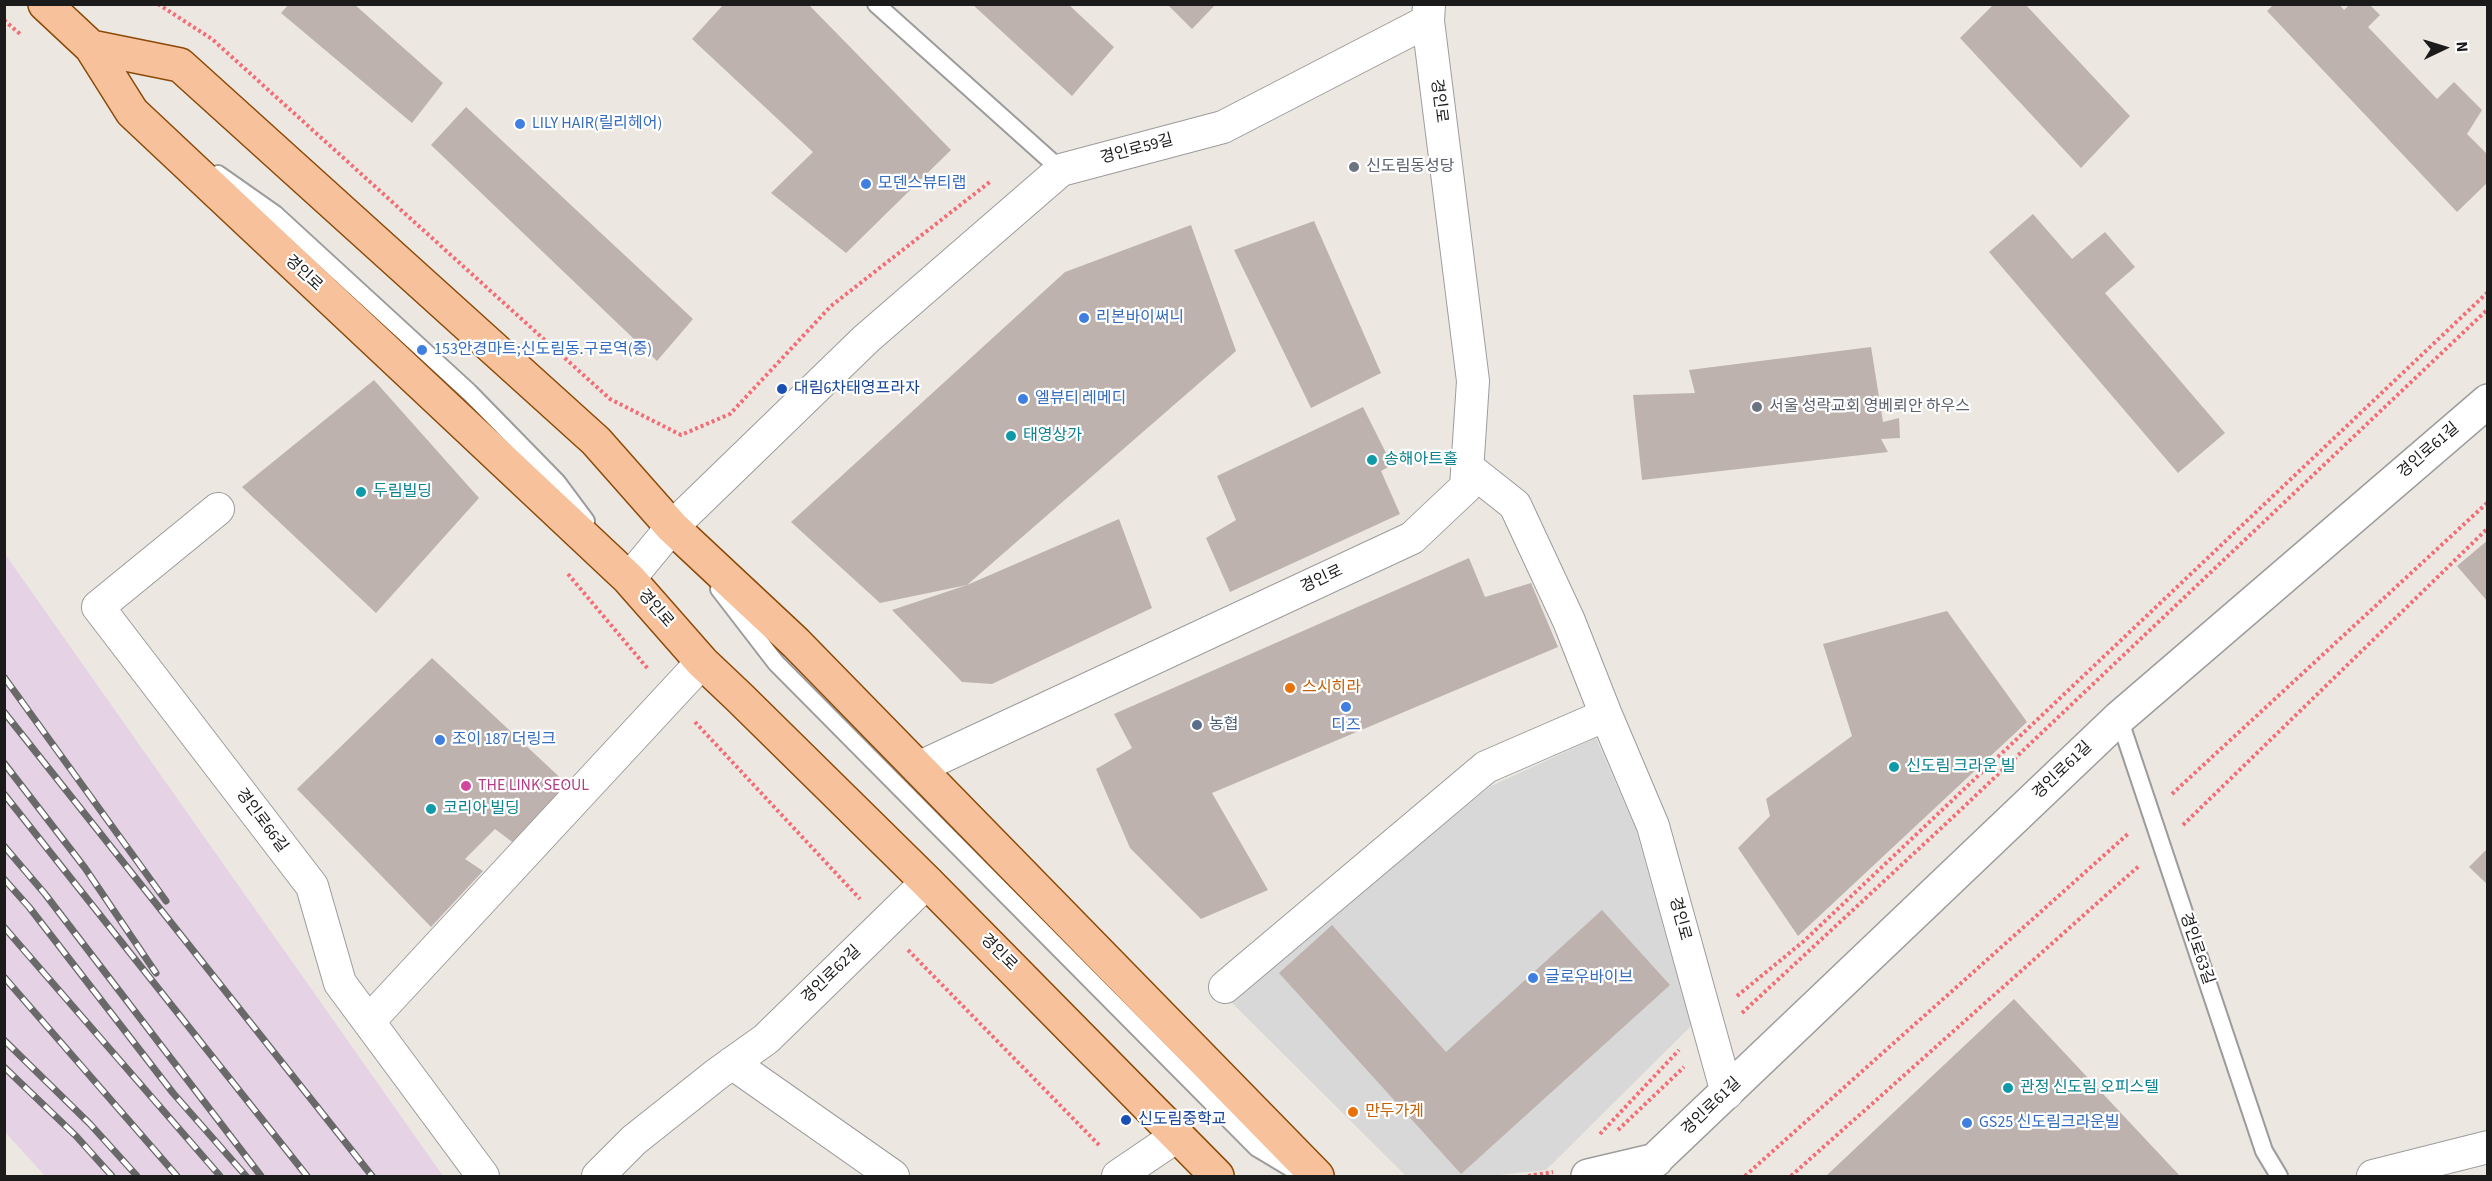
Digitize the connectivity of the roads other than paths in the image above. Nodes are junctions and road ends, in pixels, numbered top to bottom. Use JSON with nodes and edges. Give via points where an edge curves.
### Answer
{"nodes":[{"id":1,"x":45,"y":4,"type":"edge"},
{"id":2,"x":876,"y":4,"type":"edge"},
{"id":3,"x":1429,"y":13,"type":"edge"},
{"id":4,"x":91,"y":47,"type":"junction"},
{"id":5,"x":1061,"y":170,"type":"junction"},
{"id":6,"x":2487,"y":401,"type":"edge"},
{"id":7,"x":1467,"y":467,"type":"junction"},
{"id":8,"x":218,"y":509,"type":"dead end"},
{"id":9,"x":672,"y":527,"type":"junction"},
{"id":10,"x":629,"y":579,"type":"junction"},
{"id":11,"x":702,"y":662,"type":"junction"},
{"id":12,"x":1606,"y":715,"type":"junction"},
{"id":13,"x":2119,"y":718,"type":"junction"},
{"id":14,"x":918,"y":768,"type":"junction"},
{"id":15,"x":927,"y":882,"type":"junction"},
{"id":16,"x":1225,"y":987,"type":"dead end"},
{"id":17,"x":369,"y":1021,"type":"junction"},
{"id":18,"x":732,"y":1063,"type":"junction"},
{"id":19,"x":1727,"y":1093,"type":"junction"},
{"id":20,"x":1177,"y":1136,"type":"junction"},
{"id":21,"x":2487,"y":1148,"type":"edge"},
{"id":22,"x":1648,"y":1171,"type":"edge"},
{"id":23,"x":1122,"y":1174,"type":"edge"},
{"id":24,"x":1573,"y":1174,"type":"edge"},
{"id":25,"x":483,"y":1176,"type":"edge"},
{"id":26,"x":598,"y":1176,"type":"edge"},
{"id":27,"x":893,"y":1176,"type":"edge"},
{"id":28,"x":1217,"y":1176,"type":"edge"},
{"id":29,"x":1306,"y":1176,"type":"edge"},
{"id":30,"x":1317,"y":1176,"type":"edge"},
{"id":31,"x":2279,"y":1176,"type":"edge"},
{"id":32,"x":2373,"y":1176,"type":"edge"}],
"edges":[{"from":1,"to":4,"type":"main road","name":"경인로"},
{"from":2,"to":5,"type":"lane"},
{"from":3,"to":5,"type":"street","name":"경인로59길","via":[[1223,127]]},
{"from":3,"to":7,"type":"street","name":"경인로","via":[[1473,381]]},
{"from":4,"to":9,"type":"main road","via":[[180,65],[596,441]]},
{"from":4,"to":10,"type":"main road","name":"경인로","via":[[132,112]]},
{"from":5,"to":9,"type":"street","name":"경인로59길","via":[[866,339]]},
{"from":6,"to":13,"type":"street","name":"경인로61길"},
{"from":7,"to":12,"type":"street","name":"경인로","via":[[1515,505],[1569,621]]},
{"from":7,"to":14,"type":"street","name":"경인로","via":[[1466,487],[1412,538]]},
{"from":8,"to":17,"type":"street","name":"경인로66길","via":[[98,607],[312,886],[340,983]]},
{"from":9,"to":10,"type":"street","name":"경인로59길"},
{"from":9,"to":14,"type":"main road","via":[[796,643]]},
{"from":9,"to":29,"type":"lane","via":[[776,663],[1257,1148]]},
{"from":10,"to":11,"type":"main road","name":"경인로"},
{"from":11,"to":15,"type":"main road","name":"경인로"},
{"from":11,"to":17,"type":"street"},
{"from":12,"to":16,"type":"street","via":[[1486,767]]},
{"from":12,"to":19,"type":"street","name":"경인로","via":[[1653,826]]},
{"from":13,"to":19,"type":"street","name":"경인로61길"},
{"from":13,"to":31,"type":"lane","name":"경인로63길","via":[[2264,1151]]},
{"from":14,"to":30,"type":"main road"},
{"from":15,"to":18,"type":"street","name":"경인로62길","via":[[766,1039]]},
{"from":15,"to":20,"type":"main road","name":"경인로"},
{"from":17,"to":25,"type":"street","name":"경인로66길"},
{"from":18,"to":26,"type":"street","name":"경인로62길","via":[[634,1140]]},
{"from":18,"to":27,"type":"street"},
{"from":19,"to":22,"type":"street","name":"경인로61길"},
{"from":20,"to":23,"type":"street"},
{"from":20,"to":28,"type":"main road","name":"경인로"},
{"from":21,"to":32,"type":"street"},
{"from":22,"to":24,"type":"street"}]}
